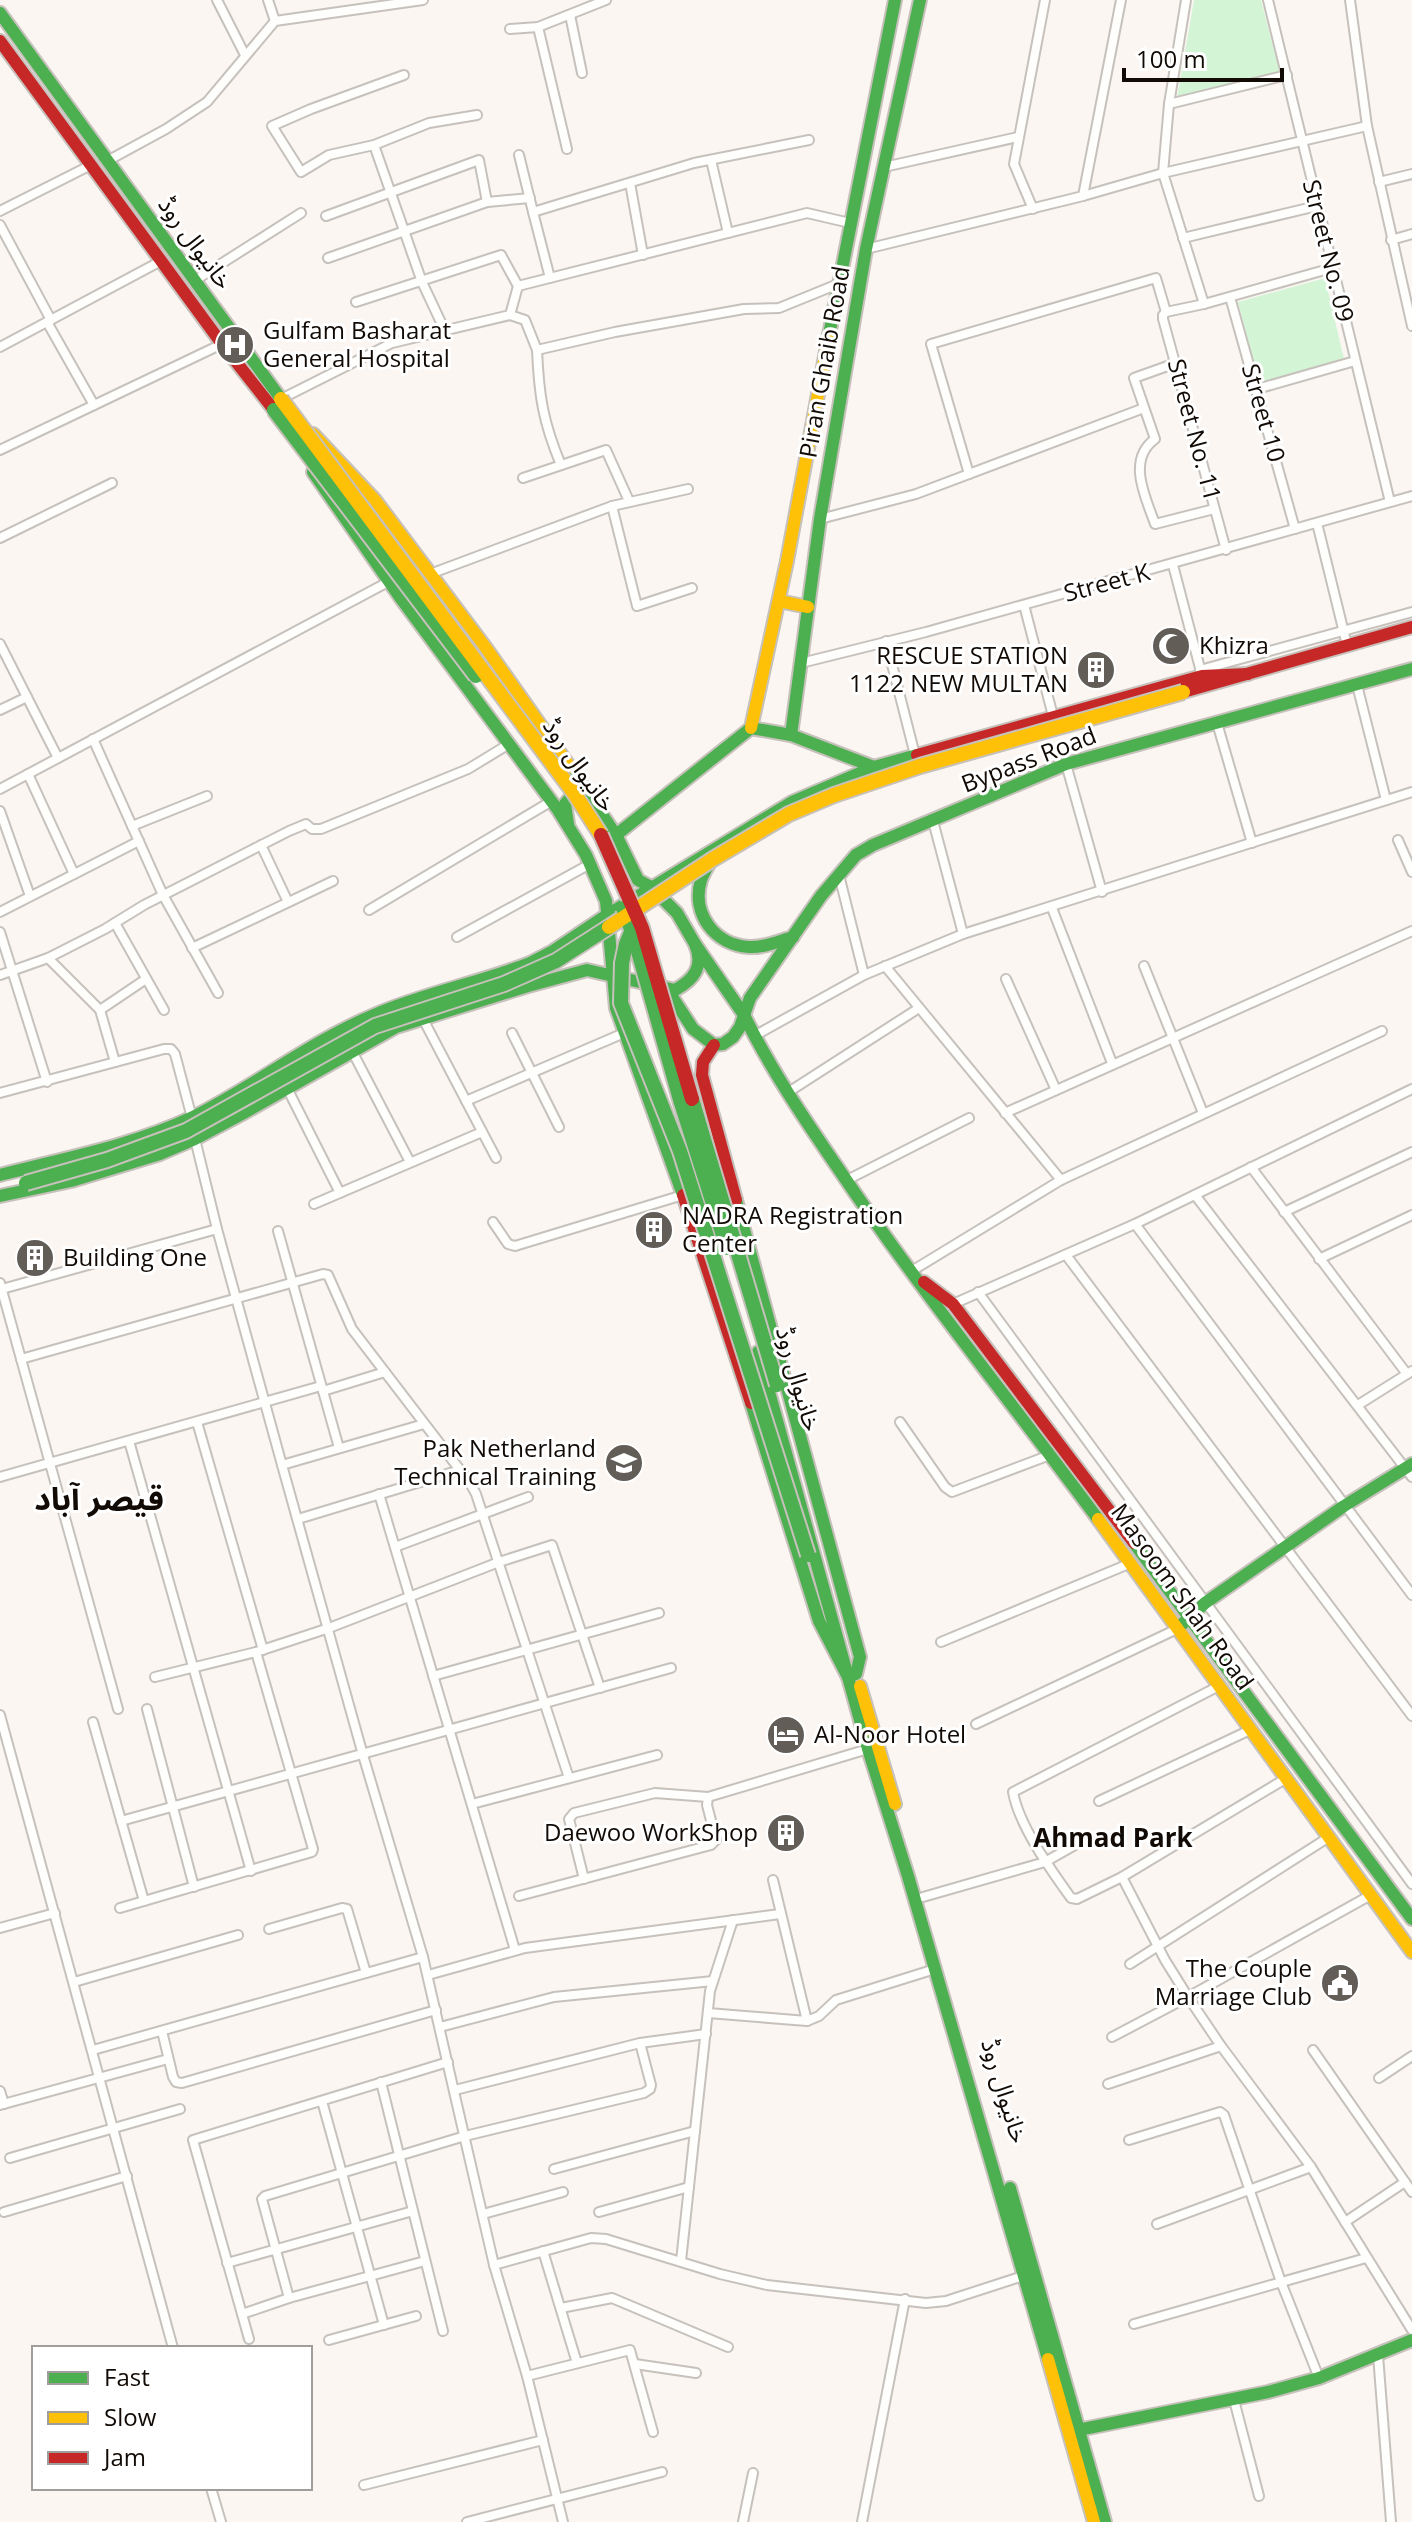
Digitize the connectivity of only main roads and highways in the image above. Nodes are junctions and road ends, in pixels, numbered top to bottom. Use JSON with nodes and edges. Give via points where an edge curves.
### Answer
{"nodes":[{"id":1,"x":895,"y":0,"type":"edge"},
{"id":2,"x":920,"y":0,"type":"edge"},
{"id":3,"x":0,"y":13,"type":"edge"},
{"id":4,"x":0,"y":41,"type":"edge"},
{"id":5,"x":887,"y":41,"type":"junction"},
{"id":6,"x":911,"y":45,"type":"junction"},
{"id":7,"x":839,"y":280,"type":"junction"},
{"id":8,"x":861,"y":282,"type":"junction"},
{"id":9,"x":278,"y":404,"type":"junction"},
{"id":10,"x":812,"y":429,"type":"junction"},
{"id":11,"x":835,"y":435,"type":"junction"},
{"id":12,"x":779,"y":601,"type":"junction"},
{"id":13,"x":808,"y":607,"type":"junction"},
{"id":14,"x":1412,"y":627,"type":"edge"},
{"id":15,"x":1412,"y":669,"type":"edge"},
{"id":16,"x":1248,"y":674,"type":"junction"},
{"id":17,"x":751,"y":728,"type":"junction"},
{"id":18,"x":791,"y":735,"type":"junction"},
{"id":19,"x":874,"y":767,"type":"junction"},
{"id":20,"x":601,"y":810,"type":"junction"},
{"id":21,"x":569,"y":828,"type":"junction"},
{"id":22,"x":616,"y":835,"type":"junction"},
{"id":23,"x":718,"y":848,"type":"junction"},
{"id":24,"x":671,"y":886,"type":"junction"},
{"id":25,"x":651,"y":887,"type":"junction"},
{"id":26,"x":607,"y":915,"type":"junction"},
{"id":27,"x":793,"y":937,"type":"junction"},
{"id":28,"x":695,"y":944,"type":"junction"},
{"id":29,"x":612,"y":975,"type":"junction"},
{"id":30,"x":667,"y":989,"type":"junction"},
{"id":31,"x":744,"y":1015,"type":"junction"},
{"id":32,"x":714,"y":1045,"type":"junction"},
{"id":33,"x":0,"y":1175,"type":"edge"},
{"id":34,"x":0,"y":1188,"type":"edge"},
{"id":35,"x":0,"y":1196,"type":"edge"},
{"id":36,"x":910,"y":1272,"type":"junction"},
{"id":37,"x":1410,"y":1470,"type":"edge"},
{"id":38,"x":1190,"y":1618,"type":"junction"},
{"id":39,"x":834,"y":1628,"type":"junction"},
{"id":40,"x":1178,"y":1628,"type":"junction"},
{"id":41,"x":852,"y":1676,"type":"junction"},
{"id":42,"x":1412,"y":1919,"type":"edge"},
{"id":43,"x":1409,"y":1943,"type":"edge"},
{"id":44,"x":1030,"y":2274,"type":"junction"},
{"id":45,"x":1412,"y":2340,"type":"edge"},
{"id":46,"x":1078,"y":2430,"type":"junction"},
{"id":47,"x":1094,"y":2522,"type":"edge"},
{"id":48,"x":1105,"y":2522,"type":"edge"}],
"edges":[{"from":1,"to":5,"type":"main road","name":"Piran Ghaib Road"},
{"from":2,"to":6,"type":"main road","name":"Piran Ghaib Road"},
{"from":3,"to":9,"type":"main road","name":"خانیوال روڈ"},
{"from":4,"to":9,"type":"main road","name":"خانیوال روڈ","via":[[222,344]]},
{"from":5,"to":6,"type":"main road"},
{"from":5,"to":7,"type":"main road","name":"Piran Ghaib Road"},
{"from":6,"to":8,"type":"main road","name":"Piran Ghaib Road"},
{"from":7,"to":8,"type":"main road"},
{"from":7,"to":10,"type":"main road","name":"Piran Ghaib Road"},
{"from":8,"to":11,"type":"main road","name":"Piran Ghaib Road"},
{"from":9,"to":20,"type":"main road","via":[[375,500]]},
{"from":9,"to":21,"type":"main road","name":"خانیوال روڈ","via":[[349,527]]},
{"from":9,"to":39,"type":"main road","name":"خانیوال روڈ","bridge":true,"via":[[556,782],[603,859],[634,937]]},
{"from":9,"to":41,"type":"main road","name":"خانیوال روڈ","bridge":true,"via":[[574,793],[601,836],[642,928],[777,1385]]},
{"from":10,"to":11,"type":"main road"},
{"from":10,"to":12,"type":"main road","name":"Piran Ghaib Road"},
{"from":11,"to":13,"type":"main road","name":"Piran Ghaib Road"},
{"from":12,"to":13,"type":"main road"},
{"from":12,"to":17,"type":"main road","name":"Piran Ghaib Road"},
{"from":13,"to":18,"type":"main road","name":"Piran Ghaib Road"},
{"from":14,"to":16,"type":"main road","via":[[1345,638]]},
{"from":15,"to":27,"type":"main road","name":"Bypass Road","via":[[1066,764],[873,845],[839,873]]},
{"from":16,"to":19,"type":"main road","via":[[1201,673]]},
{"from":16,"to":24,"type":"main road","bridge":true,"via":[[834,795],[789,814]]},
{"from":17,"to":18,"type":"main road"},
{"from":17,"to":22,"type":"main road"},
{"from":18,"to":19,"type":"main road"},
{"from":19,"to":23,"type":"main road","via":[[792,802]]},
{"from":20,"to":21,"type":"main road","via":[[580,795],[571,797],[565,804]]},
{"from":20,"to":22,"type":"main road"},
{"from":21,"to":26,"type":"main road","name":"خانیوال روڈ","via":[[601,887]]},
{"from":22,"to":25,"type":"main road","via":[[638,880]]},
{"from":23,"to":25,"type":"main road"},
{"from":23,"to":27,"type":"main road","via":[[700,884],[709,929],[720,940],[752,948]]},
{"from":24,"to":34,"type":"main road","bridge":true,"via":[[581,947],[531,973],[375,1026],[186,1131],[112,1160]]},
{"from":24,"to":39,"type":"main road","bridge":true,"via":[[636,922],[626,941],[619,978],[621,1003],[680,1151]]},
{"from":25,"to":26,"type":"main road"},
{"from":25,"to":28,"type":"main road","via":[[677,913]]},
{"from":26,"to":29,"type":"main road","name":"خانیوال روڈ"},
{"from":26,"to":33,"type":"main road","via":[[521,968],[352,1025],[192,1117],[112,1146]]},
{"from":27,"to":31,"type":"main road","name":"Bypass Road"},
{"from":28,"to":30,"type":"main road","via":[[700,954],[697,975],[675,990]]},
{"from":28,"to":31,"type":"main road","name":"Masoom Shah Road"},
{"from":29,"to":30,"type":"main road"},
{"from":29,"to":35,"type":"main road","via":[[587,970],[568,974],[396,1027],[195,1139],[123,1167]]},
{"from":29,"to":41,"type":"main road","name":"خانیوال روڈ","via":[[624,1033],[712,1281],[819,1621]]},
{"from":30,"to":32,"type":"main road","via":[[693,1029]]},
{"from":31,"to":32,"type":"main road","name":"Bypass Road","via":[[733,1037]]},
{"from":31,"to":36,"type":"main road","name":"Masoom Shah Road","via":[[787,1093]]},
{"from":32,"to":41,"type":"main road","via":[[702,1075],[860,1657]]},
{"from":36,"to":38,"type":"main road","name":"Masoom Shah Road","via":[[953,1304]]},
{"from":36,"to":40,"type":"main road","name":"Masoom Shah Road"},
{"from":37,"to":38,"type":"main road","via":[[1344,1506]]},
{"from":38,"to":40,"type":"main road"},
{"from":38,"to":42,"type":"main road","name":"Masoom Shah Road"},
{"from":39,"to":41,"type":"main road","name":"خانیوال روڈ"},
{"from":40,"to":43,"type":"main road","name":"Masoom Shah Road","via":[[1326,1839]]},
{"from":41,"to":44,"type":"main road","name":"خانیوال روڈ","via":[[923,1897]]},
{"from":41,"to":44,"type":"main road","name":"خانیوال روڈ","via":[[868,1749]]},
{"from":44,"to":46,"type":"main road","name":"خانیوال روڈ"},
{"from":44,"to":47,"type":"main road","name":"خانیوال روڈ"},
{"from":45,"to":46,"type":"main road","via":[[1319,2378]]},
{"from":46,"to":48,"type":"main road","name":"خانیوال روڈ"}]}
